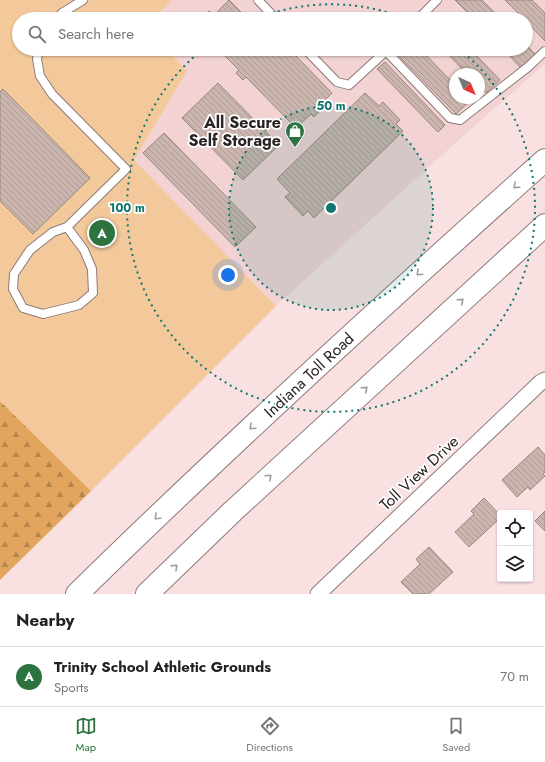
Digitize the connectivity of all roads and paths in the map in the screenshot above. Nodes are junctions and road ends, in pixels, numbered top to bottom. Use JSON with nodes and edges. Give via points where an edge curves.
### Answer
{"nodes":[{"id":1,"x":83,"y":0,"type":"edge"},
{"id":2,"x":258,"y":0,"type":"edge"},
{"id":3,"x":436,"y":0,"type":"edge"},
{"id":4,"x":65,"y":12,"type":"edge"},
{"id":5,"x":269,"y":12,"type":"edge"},
{"id":6,"x":425,"y":12,"type":"edge"},
{"id":7,"x":545,"y":51,"type":"edge"},
{"id":8,"x":38,"y":56,"type":"edge"},
{"id":9,"x":312,"y":56,"type":"edge"},
{"id":10,"x":380,"y":56,"type":"edge"},
{"id":11,"x":393,"y":56,"type":"edge"},
{"id":12,"x":545,"y":160,"type":"edge"},
{"id":13,"x":545,"y":225,"type":"edge"},
{"id":14,"x":67,"y":227,"type":"junction"},
{"id":15,"x":545,"y":380,"type":"edge"},
{"id":16,"x":77,"y":594,"type":"edge"},
{"id":17,"x":147,"y":594,"type":"edge"},
{"id":18,"x":318,"y":594,"type":"edge"}],
"edges":[{"from":1,"to":4,"type":"lane"},
{"from":2,"to":5,"type":"lane"},
{"from":3,"to":6,"type":"lane"},
{"from":7,"to":11,"type":"lane","via":[[460,120],[450,118]]},
{"from":8,"to":14,"type":"lane","via":[[40,76],[52,94],[126,169]]},
{"from":9,"to":10,"type":"lane","via":[[337,82],[349,85]]},
{"from":12,"to":16,"type":"highway","name":"Indiana Toll Road","one_way":true,"via":[[339,346]]},
{"from":17,"to":13,"type":"highway","one_way":true,"via":[[238,506]]},
{"from":14,"to":14,"type":"lane","via":[[53,232],[30,250],[14,274],[13,289],[23,308],[43,314],[79,305],[93,293],[92,269],[84,250]]},
{"from":15,"to":18,"type":"street","name":"Toll View Drive"}]}
